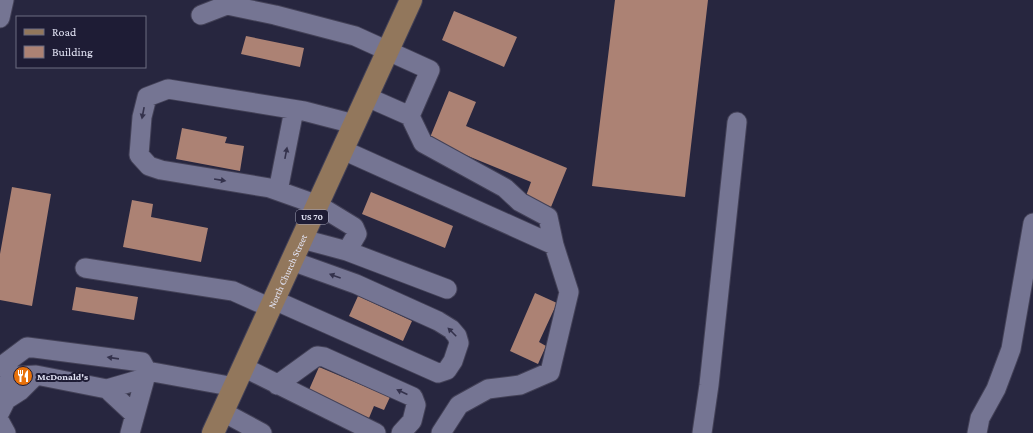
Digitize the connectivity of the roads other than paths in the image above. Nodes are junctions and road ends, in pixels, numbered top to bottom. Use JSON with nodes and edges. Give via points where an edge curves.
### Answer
{"nodes":[{"id":1,"x":4,"y":0,"type":"edge"},
{"id":2,"x":407,"y":1,"type":"edge"},
{"id":3,"x":202,"y":15,"type":"dead end"},
{"id":4,"x":0,"y":18,"type":"edge"},
{"id":5,"x":388,"y":51,"type":"junction"},
{"id":6,"x":367,"y":98,"type":"junction"},
{"id":7,"x":294,"y":110,"type":"junction"},
{"id":8,"x":410,"y":116,"type":"junction"},
{"id":9,"x":736,"y":122,"type":"dead end"},
{"id":10,"x":354,"y":124,"type":"junction"},
{"id":11,"x":343,"y":150,"type":"junction"},
{"id":12,"x":278,"y":191,"type":"junction"},
{"id":13,"x":318,"y":205,"type":"junction"},
{"id":14,"x":1033,"y":223,"type":"edge"},
{"id":15,"x":302,"y":239,"type":"junction"},
{"id":16,"x":554,"y":245,"type":"junction"},
{"id":17,"x":347,"y":251,"type":"junction"},
{"id":18,"x":292,"y":261,"type":"junction"},
{"id":19,"x":85,"y":268,"type":"dead end"},
{"id":20,"x":447,"y":289,"type":"dead end"},
{"id":21,"x":272,"y":304,"type":"junction"},
{"id":22,"x":0,"y":366,"type":"edge"},
{"id":23,"x":243,"y":367,"type":"junction"},
{"id":24,"x":36,"y":375,"type":"junction"},
{"id":25,"x":146,"y":375,"type":"junction"},
{"id":26,"x":277,"y":385,"type":"junction"},
{"id":27,"x":235,"y":387,"type":"junction"},
{"id":28,"x":0,"y":389,"type":"edge"},
{"id":29,"x":107,"y":389,"type":"junction"},
{"id":30,"x":0,"y":412,"type":"edge"},
{"id":31,"x":223,"y":412,"type":"junction"},
{"id":32,"x":0,"y":422,"type":"edge"},
{"id":33,"x":133,"y":424,"type":"edge"},
{"id":34,"x":6,"y":433,"type":"edge"},
{"id":35,"x":213,"y":433,"type":"edge"},
{"id":36,"x":262,"y":433,"type":"edge"},
{"id":37,"x":376,"y":433,"type":"edge"},
{"id":38,"x":401,"y":433,"type":"edge"},
{"id":39,"x":441,"y":433,"type":"edge"},
{"id":40,"x":702,"y":433,"type":"edge"},
{"id":41,"x":977,"y":433,"type":"edge"}],
"edges":[{"from":1,"to":4,"type":"street"},
{"from":2,"to":5,"type":"main road","name":"North Church Street","number":"US 70"},
{"from":3,"to":5,"type":"street","via":[[227,5],[355,36]]},
{"from":5,"to":6,"type":"main road","name":"North Church Street","number":"US 70"},
{"from":5,"to":8,"type":"street","via":[[430,70]]},
{"from":6,"to":8,"type":"street"},
{"from":6,"to":10,"type":"main road","name":"North Church Street","number":"US 70"},
{"from":7,"to":10,"type":"street"},
{"from":12,"to":7,"type":"street","one_way":true},
{"from":7,"to":12,"type":"street","one_way":true,"via":[[168,88],[147,97],[142,117],[139,155],[149,166]]},
{"from":8,"to":16,"type":"street","via":[[423,143],[505,188],[520,202],[548,217]]},
{"from":9,"to":40,"type":"street"},
{"from":10,"to":11,"type":"main road","name":"North Church Street","number":"US 70"},
{"from":11,"to":13,"type":"main road","name":"North Church Street","number":"US 70"},
{"from":11,"to":16,"type":"street"},
{"from":12,"to":13,"type":"street"},
{"from":13,"to":15,"type":"main road","name":"North Church Street","number":"US 70"},
{"from":13,"to":17,"type":"street","via":[[354,227],[357,234]]},
{"from":14,"to":41,"type":"street","via":[[1011,349],[996,389],[980,418]]},
{"from":15,"to":17,"type":"street"},
{"from":15,"to":18,"type":"main road","name":"North Church Street","number":"US 70"},
{"from":16,"to":39,"type":"street","via":[[569,292],[550,372],[520,385],[488,388],[459,405]]},
{"from":17,"to":20,"type":"street"},
{"from":18,"to":21,"type":"main road","name":"North Church Street","number":"US 70"},
{"from":21,"to":18,"type":"street","one_way":true,"via":[[438,373],[447,370],[453,362],[459,344],[457,336],[451,330],[356,284]]},
{"from":19,"to":21,"type":"street","via":[[233,292]]},
{"from":21,"to":23,"type":"main road","name":"North Church Street","number":"US 70"},
{"from":25,"to":22,"type":"street","one_way":true,"via":[[142,362],[27,347]]},
{"from":23,"to":26,"type":"street"},
{"from":23,"to":27,"type":"main road","name":"North Church Street","number":"US 70"},
{"from":24,"to":28,"type":"street","via":[[17,376]]},
{"from":24,"to":29,"type":"street"},
{"from":24,"to":30,"type":"street","via":[[20,391],[6,400]]},
{"from":25,"to":27,"type":"street"},
{"from":25,"to":29,"type":"street"},
{"from":25,"to":33,"type":"street"},
{"from":26,"to":37,"type":"street"},
{"from":38,"to":26,"type":"street","one_way":true,"via":[[412,420],[416,405],[413,397],[324,357],[317,356]]},
{"from":27,"to":31,"type":"main road","name":"North Church Street","number":"US 70"},
{"from":29,"to":33,"type":"street"},
{"from":31,"to":35,"type":"main road","name":"North Church Street","number":"US 70"},
{"from":31,"to":36,"type":"street"},
{"from":32,"to":34,"type":"street"}]}
